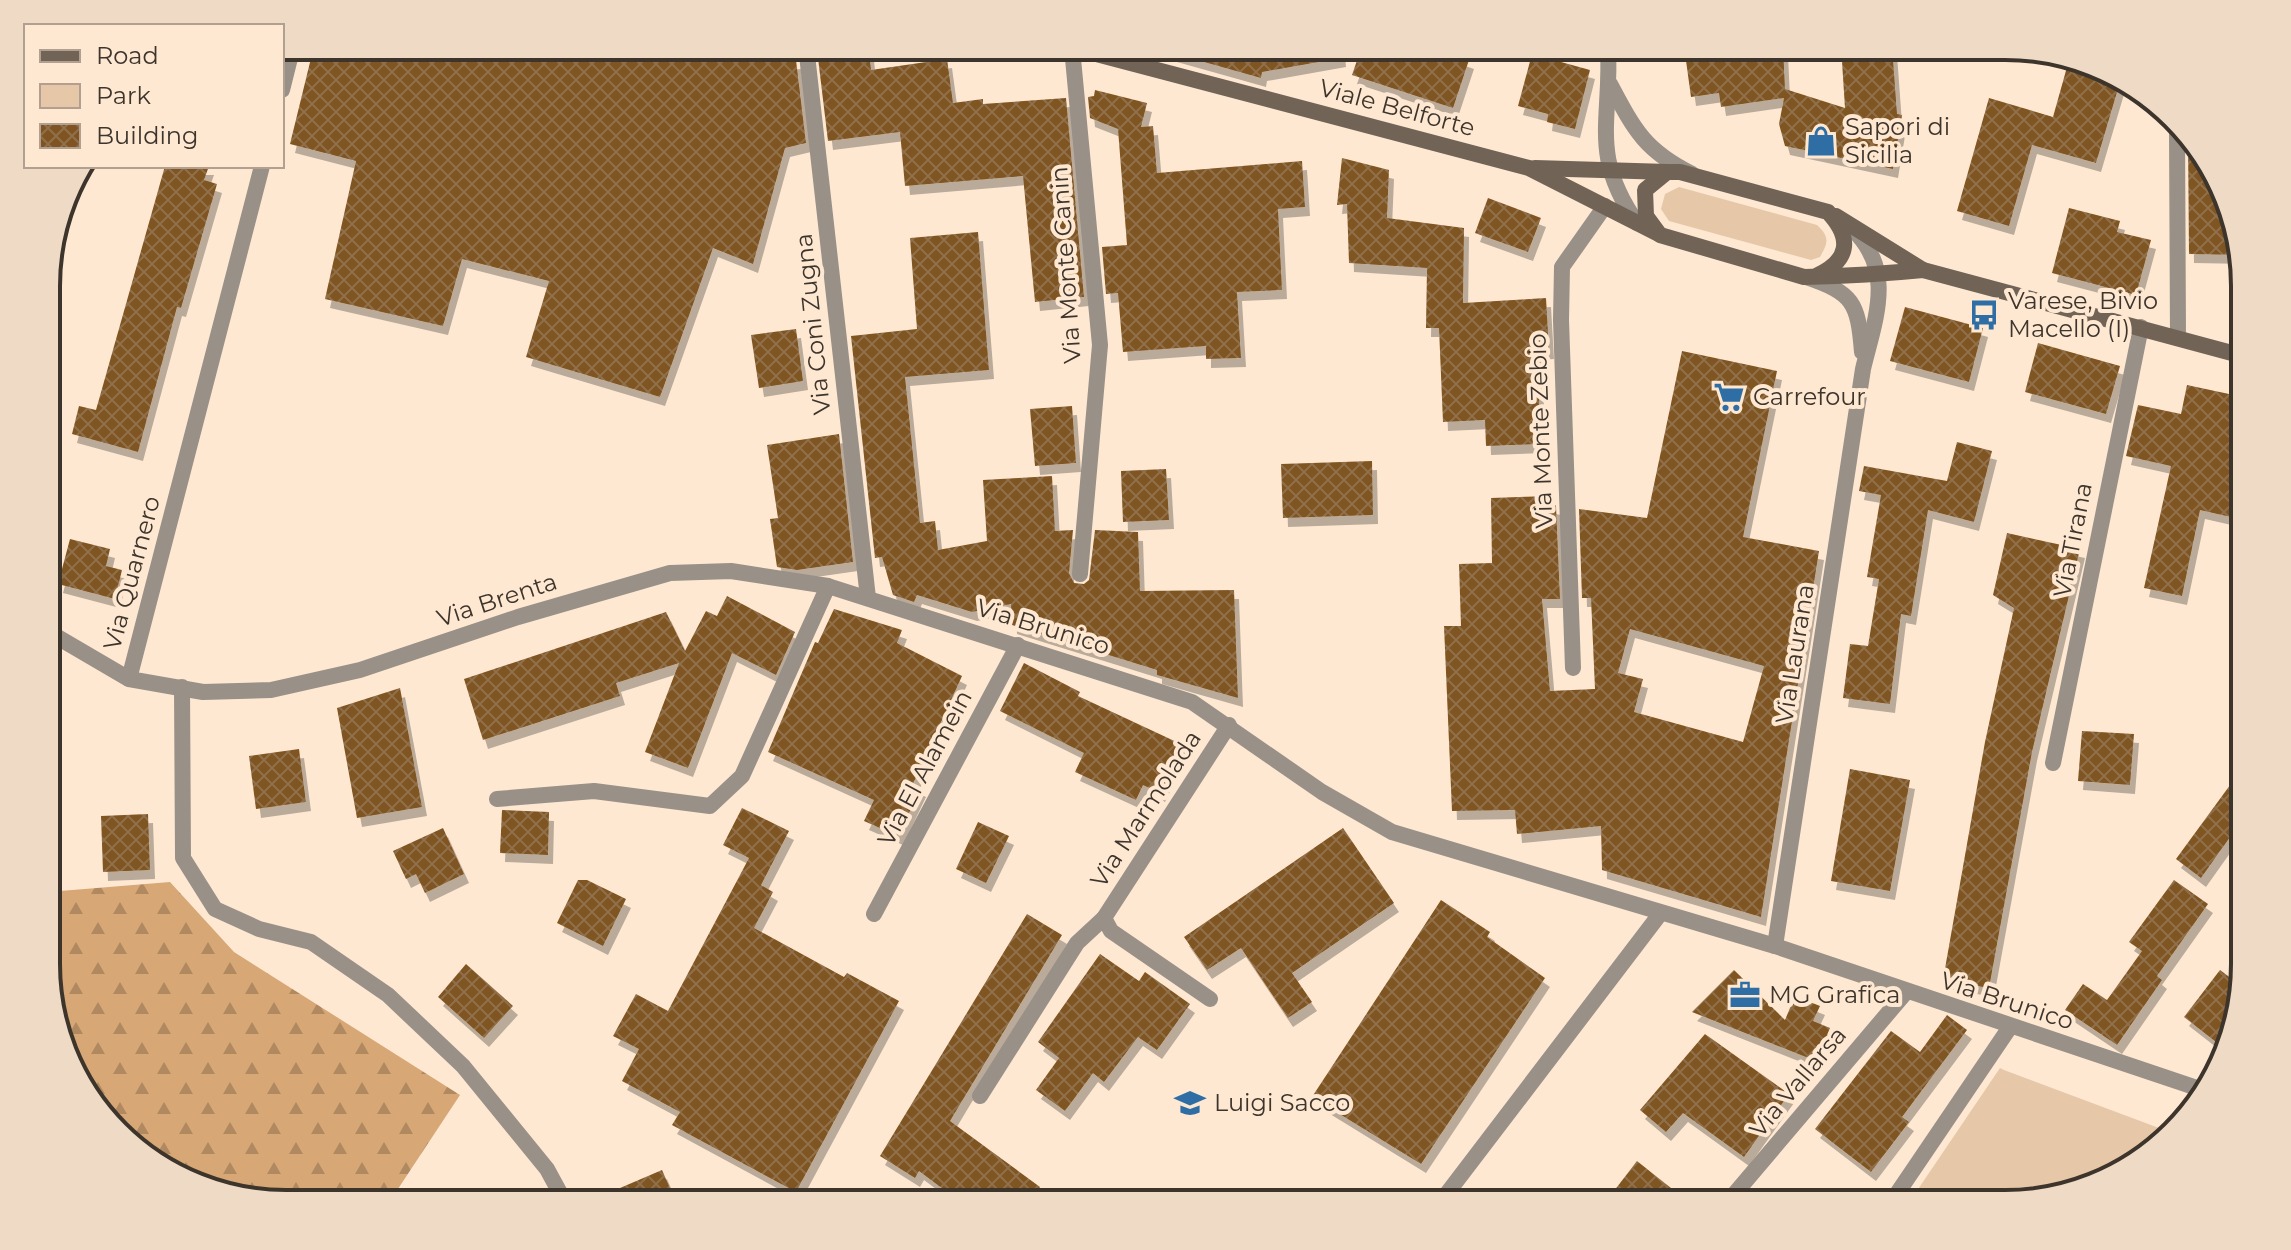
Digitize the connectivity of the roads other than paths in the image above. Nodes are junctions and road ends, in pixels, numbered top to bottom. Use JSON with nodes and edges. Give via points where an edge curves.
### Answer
{"nodes":[{"id":1,"x":290,"y":60,"type":"edge"},
{"id":2,"x":808,"y":60,"type":"edge"},
{"id":3,"x":1070,"y":60,"type":"edge"},
{"id":4,"x":1118,"y":60,"type":"edge"},
{"id":5,"x":1609,"y":60,"type":"edge"},
{"id":6,"x":284,"y":82,"type":"edge"},
{"id":7,"x":1610,"y":84,"type":"junction"},
{"id":8,"x":2177,"y":140,"type":"edge"},
{"id":9,"x":261,"y":168,"type":"edge"},
{"id":10,"x":1529,"y":168,"type":"junction"},
{"id":11,"x":1612,"y":171,"type":"junction"},
{"id":12,"x":1688,"y":174,"type":"junction"},
{"id":13,"x":1605,"y":206,"type":"junction"},
{"id":14,"x":1828,"y":212,"type":"junction"},
{"id":15,"x":1637,"y":223,"type":"junction"},
{"id":16,"x":1846,"y":223,"type":"junction"},
{"id":17,"x":1660,"y":235,"type":"junction"},
{"id":18,"x":1923,"y":270,"type":"junction"},
{"id":19,"x":1877,"y":274,"type":"junction"},
{"id":20,"x":1810,"y":276,"type":"junction"},
{"id":21,"x":2141,"y":327,"type":"junction"},
{"id":22,"x":2178,"y":338,"type":"junction"},
{"id":23,"x":2231,"y":353,"type":"edge"},
{"id":24,"x":1863,"y":369,"type":"junction"},
{"id":25,"x":1080,"y":574,"type":"dead end"},
{"id":26,"x":828,"y":586,"type":"junction"},
{"id":27,"x":868,"y":598,"type":"junction"},
{"id":28,"x":60,"y":639,"type":"edge"},
{"id":29,"x":1018,"y":645,"type":"junction"},
{"id":30,"x":1573,"y":668,"type":"dead end"},
{"id":31,"x":129,"y":679,"type":"junction"},
{"id":32,"x":182,"y":687,"type":"junction"},
{"id":33,"x":1229,"y":725,"type":"junction"},
{"id":34,"x":2053,"y":763,"type":"dead end"},
{"id":35,"x":497,"y":799,"type":"dead end"},
{"id":36,"x":874,"y":914,"type":"dead end"},
{"id":37,"x":1660,"y":914,"type":"junction"},
{"id":38,"x":1104,"y":918,"type":"junction"},
{"id":39,"x":1775,"y":946,"type":"junction"},
{"id":40,"x":1906,"y":992,"type":"junction"},
{"id":41,"x":1210,"y":999,"type":"dead end"},
{"id":42,"x":2010,"y":1027,"type":"junction"},
{"id":43,"x":2195,"y":1087,"type":"edge"},
{"id":44,"x":980,"y":1096,"type":"dead end"},
{"id":45,"x":558,"y":1190,"type":"edge"},
{"id":46,"x":1450,"y":1190,"type":"edge"},
{"id":47,"x":1738,"y":1190,"type":"edge"},
{"id":48,"x":1899,"y":1190,"type":"edge"}],
"edges":[{"from":1,"to":6,"type":"street"},
{"from":2,"to":27,"type":"street","name":"Via Coni Zugna"},
{"from":3,"to":25,"type":"street","name":"Via Monte Canin","via":[[1100,345]]},
{"from":4,"to":10,"type":"main road","name":"Viale Belforte"},
{"from":5,"to":7,"type":"street"},
{"from":7,"to":11,"type":"street","via":[[1603,146]]},
{"from":7,"to":12,"type":"street","via":[[1645,144]]},
{"from":8,"to":22,"type":"street"},
{"from":9,"to":31,"type":"street","name":"Via Quarnero"},
{"from":10,"to":11,"type":"main road","name":"Viale Belforte"},
{"from":10,"to":13,"type":"main road","name":"Viale Belforte"},
{"from":11,"to":12,"type":"main road","name":"Viale Belforte"},
{"from":11,"to":15,"type":"street","via":[[1621,199]]},
{"from":12,"to":14,"type":"main road","name":"Viale Belforte"},
{"from":12,"to":17,"type":"main road","via":[[1667,172],[1645,190],[1646,216]]},
{"from":13,"to":15,"type":"main road","name":"Viale Belforte"},
{"from":13,"to":30,"type":"street","name":"Via Monte Zebio","via":[[1562,267]]},
{"from":14,"to":16,"type":"main road"},
{"from":14,"to":20,"type":"main road","via":[[1841,227],[1841,260]]},
{"from":15,"to":17,"type":"main road","name":"Viale Belforte"},
{"from":16,"to":18,"type":"main road"},
{"from":16,"to":19,"type":"street","name":"Via Laurana","via":[[1864,240]]},
{"from":17,"to":20,"type":"main road","name":"Viale Belforte"},
{"from":18,"to":19,"type":"main road"},
{"from":18,"to":21,"type":"main road"},
{"from":19,"to":20,"type":"main road"},
{"from":19,"to":24,"type":"street","name":"Via Laurana","via":[[1881,294]]},
{"from":20,"to":24,"type":"street","name":"Via Laurana","via":[[1839,288],[1852,304],[1859,320]]},
{"from":21,"to":22,"type":"main road"},
{"from":21,"to":34,"type":"street","name":"Via Tirana"},
{"from":22,"to":23,"type":"main road"},
{"from":24,"to":39,"type":"street","name":"Via Laurana"},
{"from":26,"to":27,"type":"street","name":"Via Brunico"},
{"from":26,"to":32,"type":"street","name":"Via Brenta","via":[[731,571],[670,573],[360,670],[271,690],[203,692]]},
{"from":26,"to":35,"type":"street","via":[[742,776],[710,806],[594,791]]},
{"from":27,"to":29,"type":"street","name":"Via Brunico"},
{"from":28,"to":31,"type":"street"},
{"from":29,"to":33,"type":"street","name":"Via Brunico","via":[[1192,702]]},
{"from":29,"to":36,"type":"street","name":"Via El Alamein"},
{"from":31,"to":32,"type":"street","name":"Via Quarnero"},
{"from":32,"to":45,"type":"street","via":[[183,858],[215,909],[259,929],[311,942],[388,995],[463,1066]]},
{"from":33,"to":37,"type":"street","name":"Via Brunico","via":[[1322,792],[1392,832]]},
{"from":33,"to":38,"type":"street","name":"Via Marmolada"},
{"from":37,"to":39,"type":"street","name":"Via Brunico"},
{"from":37,"to":46,"type":"street"},
{"from":38,"to":41,"type":"street","name":"Via Marmolada","via":[[1111,931]]},
{"from":38,"to":44,"type":"street","name":"Via Marmolada","via":[[1077,943]]},
{"from":39,"to":40,"type":"street","name":"Via Brunico"},
{"from":40,"to":42,"type":"street","name":"Via Brunico"},
{"from":40,"to":47,"type":"street","name":"Via Vallarsa"},
{"from":42,"to":43,"type":"street","name":"Via Brunico"},
{"from":42,"to":48,"type":"street"}]}
